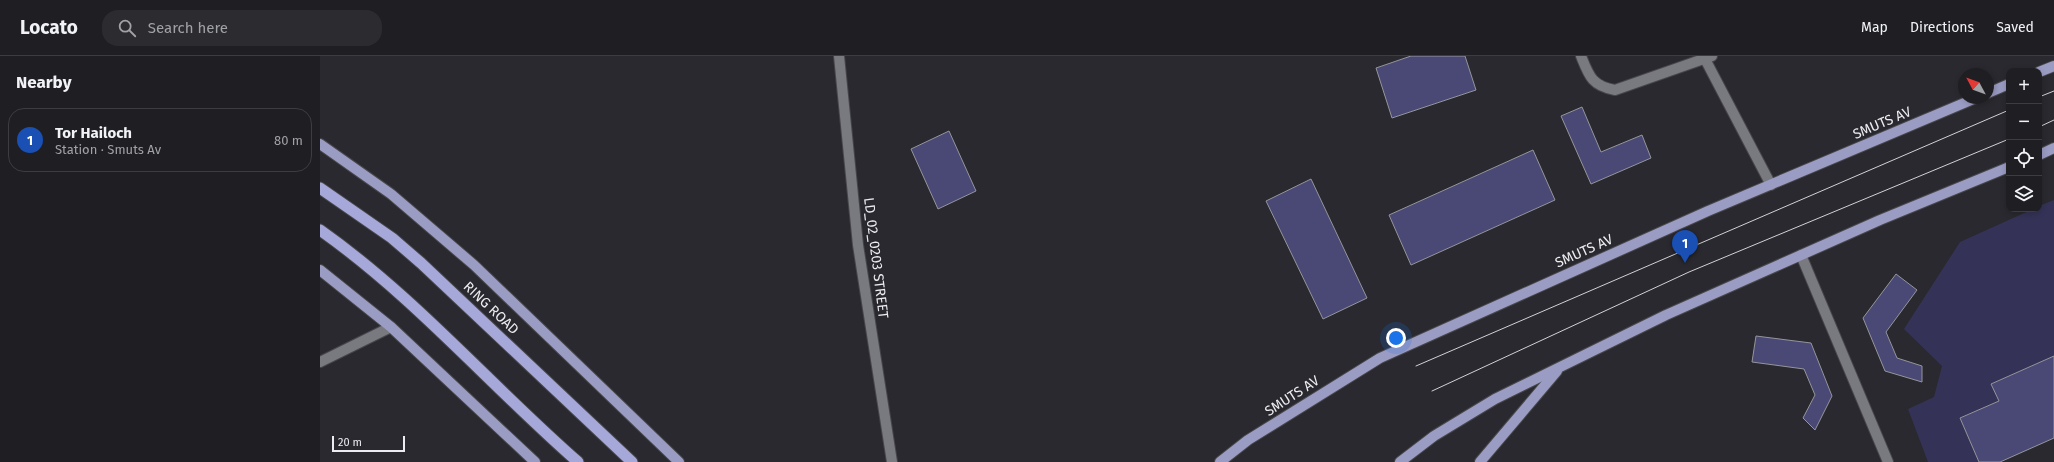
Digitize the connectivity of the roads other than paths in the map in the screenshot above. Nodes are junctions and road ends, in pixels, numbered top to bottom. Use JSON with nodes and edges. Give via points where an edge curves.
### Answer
{"nodes":[{"id":1,"x":838,"y":56,"type":"edge"},
{"id":2,"x":1580,"y":56,"type":"edge"},
{"id":3,"x":1709,"y":58,"type":"edge"},
{"id":4,"x":2054,"y":66,"type":"edge"},
{"id":5,"x":2042,"y":71,"type":"edge"},
{"id":6,"x":2006,"y":85,"type":"edge"},
{"id":7,"x":1994,"y":90,"type":"edge"},
{"id":8,"x":1962,"y":104,"type":"edge"},
{"id":9,"x":320,"y":144,"type":"edge"},
{"id":10,"x":2054,"y":148,"type":"edge"},
{"id":11,"x":2042,"y":153,"type":"edge"},
{"id":12,"x":2006,"y":168,"type":"edge"},
{"id":13,"x":1771,"y":185,"type":"junction"},
{"id":14,"x":320,"y":188,"type":"edge"},
{"id":15,"x":320,"y":230,"type":"edge"},
{"id":16,"x":1802,"y":255,"type":"junction"},
{"id":17,"x":320,"y":270,"type":"edge"},
{"id":18,"x":391,"y":327,"type":"junction"},
{"id":19,"x":320,"y":362,"type":"edge"},
{"id":20,"x":1559,"y":368,"type":"junction"},
{"id":21,"x":535,"y":462,"type":"edge"},
{"id":22,"x":578,"y":462,"type":"edge"},
{"id":23,"x":632,"y":462,"type":"edge"},
{"id":24,"x":679,"y":462,"type":"edge"},
{"id":25,"x":892,"y":462,"type":"edge"},
{"id":26,"x":1220,"y":462,"type":"edge"},
{"id":27,"x":1400,"y":462,"type":"edge"},
{"id":28,"x":1480,"y":462,"type":"edge"},
{"id":29,"x":1888,"y":462,"type":"edge"}],
"edges":[{"from":1,"to":25,"type":"street","name":"LD_02_0203 STREET","via":[[858,245]]},
{"from":2,"to":3,"type":"street","via":[[1588,75],[1601,87],[1615,90]]},
{"from":3,"to":13,"type":"street"},
{"from":4,"to":5,"type":"main road"},
{"from":6,"to":7,"type":"main road"},
{"from":8,"to":13,"type":"main road","name":"SMUTS AV"},
{"from":9,"to":24,"type":"main road","via":[[391,194],[474,265]]},
{"from":10,"to":11,"type":"main road"},
{"from":12,"to":16,"type":"main road"},
{"from":13,"to":26,"type":"main road","name":"SMUTS AV","via":[[1380,358],[1248,440]]},
{"from":14,"to":23,"type":"highway","name":"RING ROAD","via":[[392,238],[421,263]]},
{"from":15,"to":22,"type":"highway","via":[[349,250],[450,340],[535,424]]},
{"from":16,"to":20,"type":"main road","via":[[1666,315]]},
{"from":16,"to":29,"type":"street"},
{"from":17,"to":18,"type":"main road"},
{"from":18,"to":19,"type":"street"},
{"from":18,"to":21,"type":"main road"},
{"from":20,"to":27,"type":"main road","via":[[1495,399],[1434,436]]},
{"from":20,"to":28,"type":"main road"}]}
